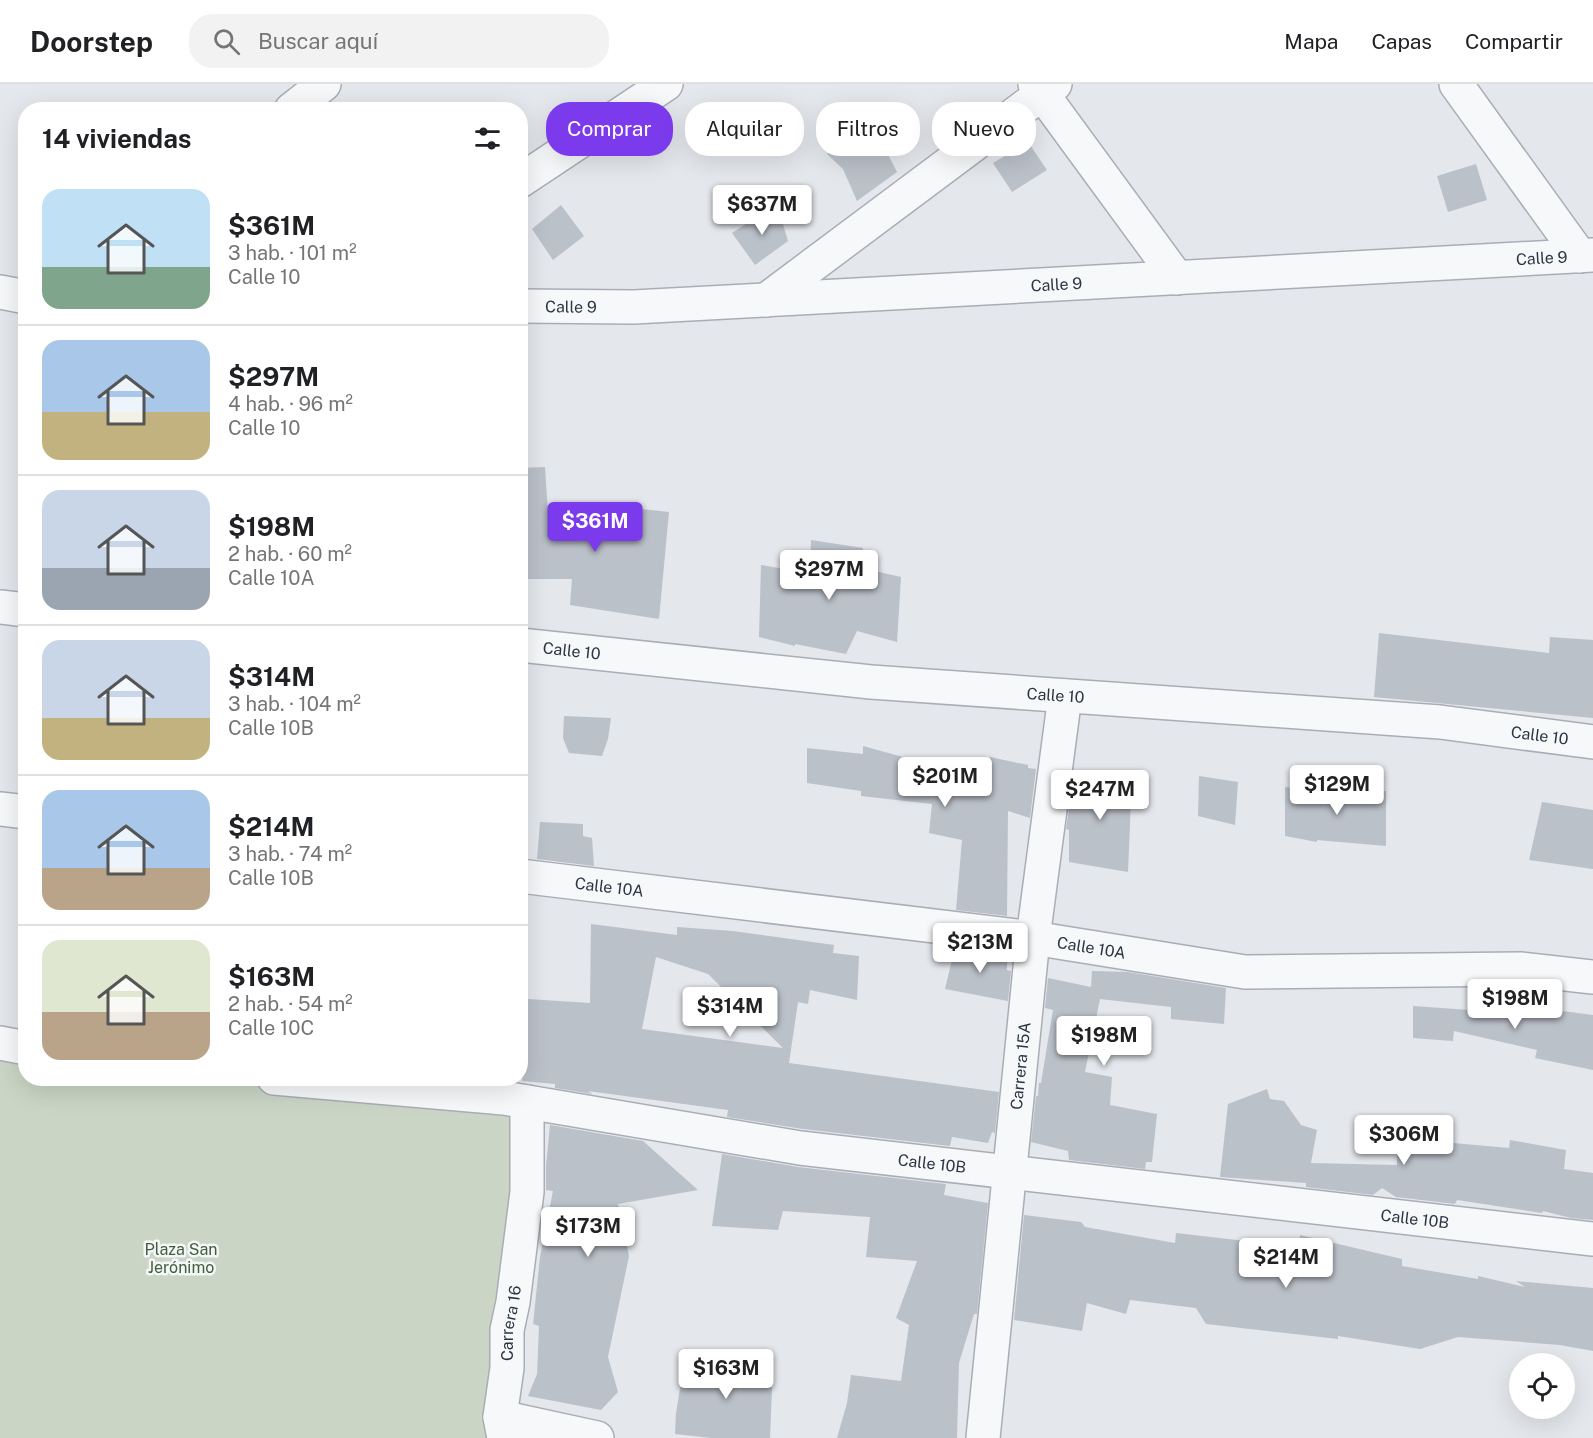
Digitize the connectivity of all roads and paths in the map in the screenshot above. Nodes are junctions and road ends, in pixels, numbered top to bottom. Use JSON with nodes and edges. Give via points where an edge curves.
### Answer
{"nodes":[{"id":1,"x":324,"y":84,"type":"edge"},
{"id":2,"x":666,"y":84,"type":"edge"},
{"id":3,"x":1456,"y":84,"type":"edge"},
{"id":4,"x":1044,"y":87,"type":"edge"},
{"id":5,"x":301,"y":102,"type":"edge"},
{"id":6,"x":528,"y":176,"type":"edge"},
{"id":7,"x":1586,"y":255,"type":"edge"},
{"id":8,"x":1178,"y":278,"type":"junction"},
{"id":9,"x":0,"y":292,"type":"edge"},
{"id":10,"x":18,"y":295,"type":"edge"},
{"id":11,"x":766,"y":300,"type":"junction"},
{"id":12,"x":528,"y":306,"type":"edge"},
{"id":13,"x":0,"y":607,"type":"edge"},
{"id":14,"x":18,"y":609,"type":"edge"},
{"id":15,"x":528,"y":646,"type":"edge"},
{"id":16,"x":1065,"y":696,"type":"junction"},
{"id":17,"x":1593,"y":742,"type":"edge"},
{"id":18,"x":0,"y":809,"type":"edge"},
{"id":19,"x":18,"y":811,"type":"edge"},
{"id":20,"x":528,"y":877,"type":"edge"},
{"id":21,"x":1033,"y":938,"type":"junction"},
{"id":22,"x":1593,"y":977,"type":"edge"},
{"id":23,"x":0,"y":1043,"type":"edge"},
{"id":24,"x":18,"y":1046,"type":"edge"},
{"id":25,"x":401,"y":1086,"type":"edge"},
{"id":26,"x":512,"y":1093,"type":"edge"},
{"id":27,"x":1010,"y":1172,"type":"junction"},
{"id":28,"x":1593,"y":1239,"type":"edge"},
{"id":29,"x":502,"y":1427,"type":"edge"},
{"id":30,"x":597,"y":1438,"type":"edge"},
{"id":31,"x":983,"y":1438,"type":"edge"}],
"edges":[{"from":1,"to":5,"type":"street"},
{"from":2,"to":6,"type":"street"},
{"from":3,"to":7,"type":"street"},
{"from":4,"to":8,"type":"street"},
{"from":4,"to":11,"type":"street"},
{"from":7,"to":8,"type":"street","name":"Calle 9"},
{"from":8,"to":11,"type":"street","name":"Calle 9"},
{"from":9,"to":10,"type":"street"},
{"from":11,"to":12,"type":"street","name":"Calle 9"},
{"from":13,"to":14,"type":"street"},
{"from":15,"to":16,"type":"street","name":"Calle 10","via":[[871,682]]},
{"from":16,"to":17,"type":"street","name":"Calle 10","via":[[1440,722]]},
{"from":16,"to":21,"type":"street","name":"Carrera 15A"},
{"from":18,"to":19,"type":"street"},
{"from":20,"to":21,"type":"street","name":"Calle 10A"},
{"from":21,"to":22,"type":"street","name":"Calle 10A","via":[[1245,972],[1520,969]]},
{"from":21,"to":27,"type":"street","name":"Carrera 15A"},
{"from":23,"to":24,"type":"street"},
{"from":25,"to":26,"type":"street","name":"Calle 10B"},
{"from":26,"to":27,"type":"street","name":"Calle 10B","via":[[800,1148]]},
{"from":26,"to":29,"type":"street","name":"Carrera 16","via":[[527,1192],[507,1330]]},
{"from":27,"to":28,"type":"street","name":"Calle 10B"},
{"from":27,"to":31,"type":"street","name":"Carrera 15A"},
{"from":29,"to":30,"type":"street"}]}
